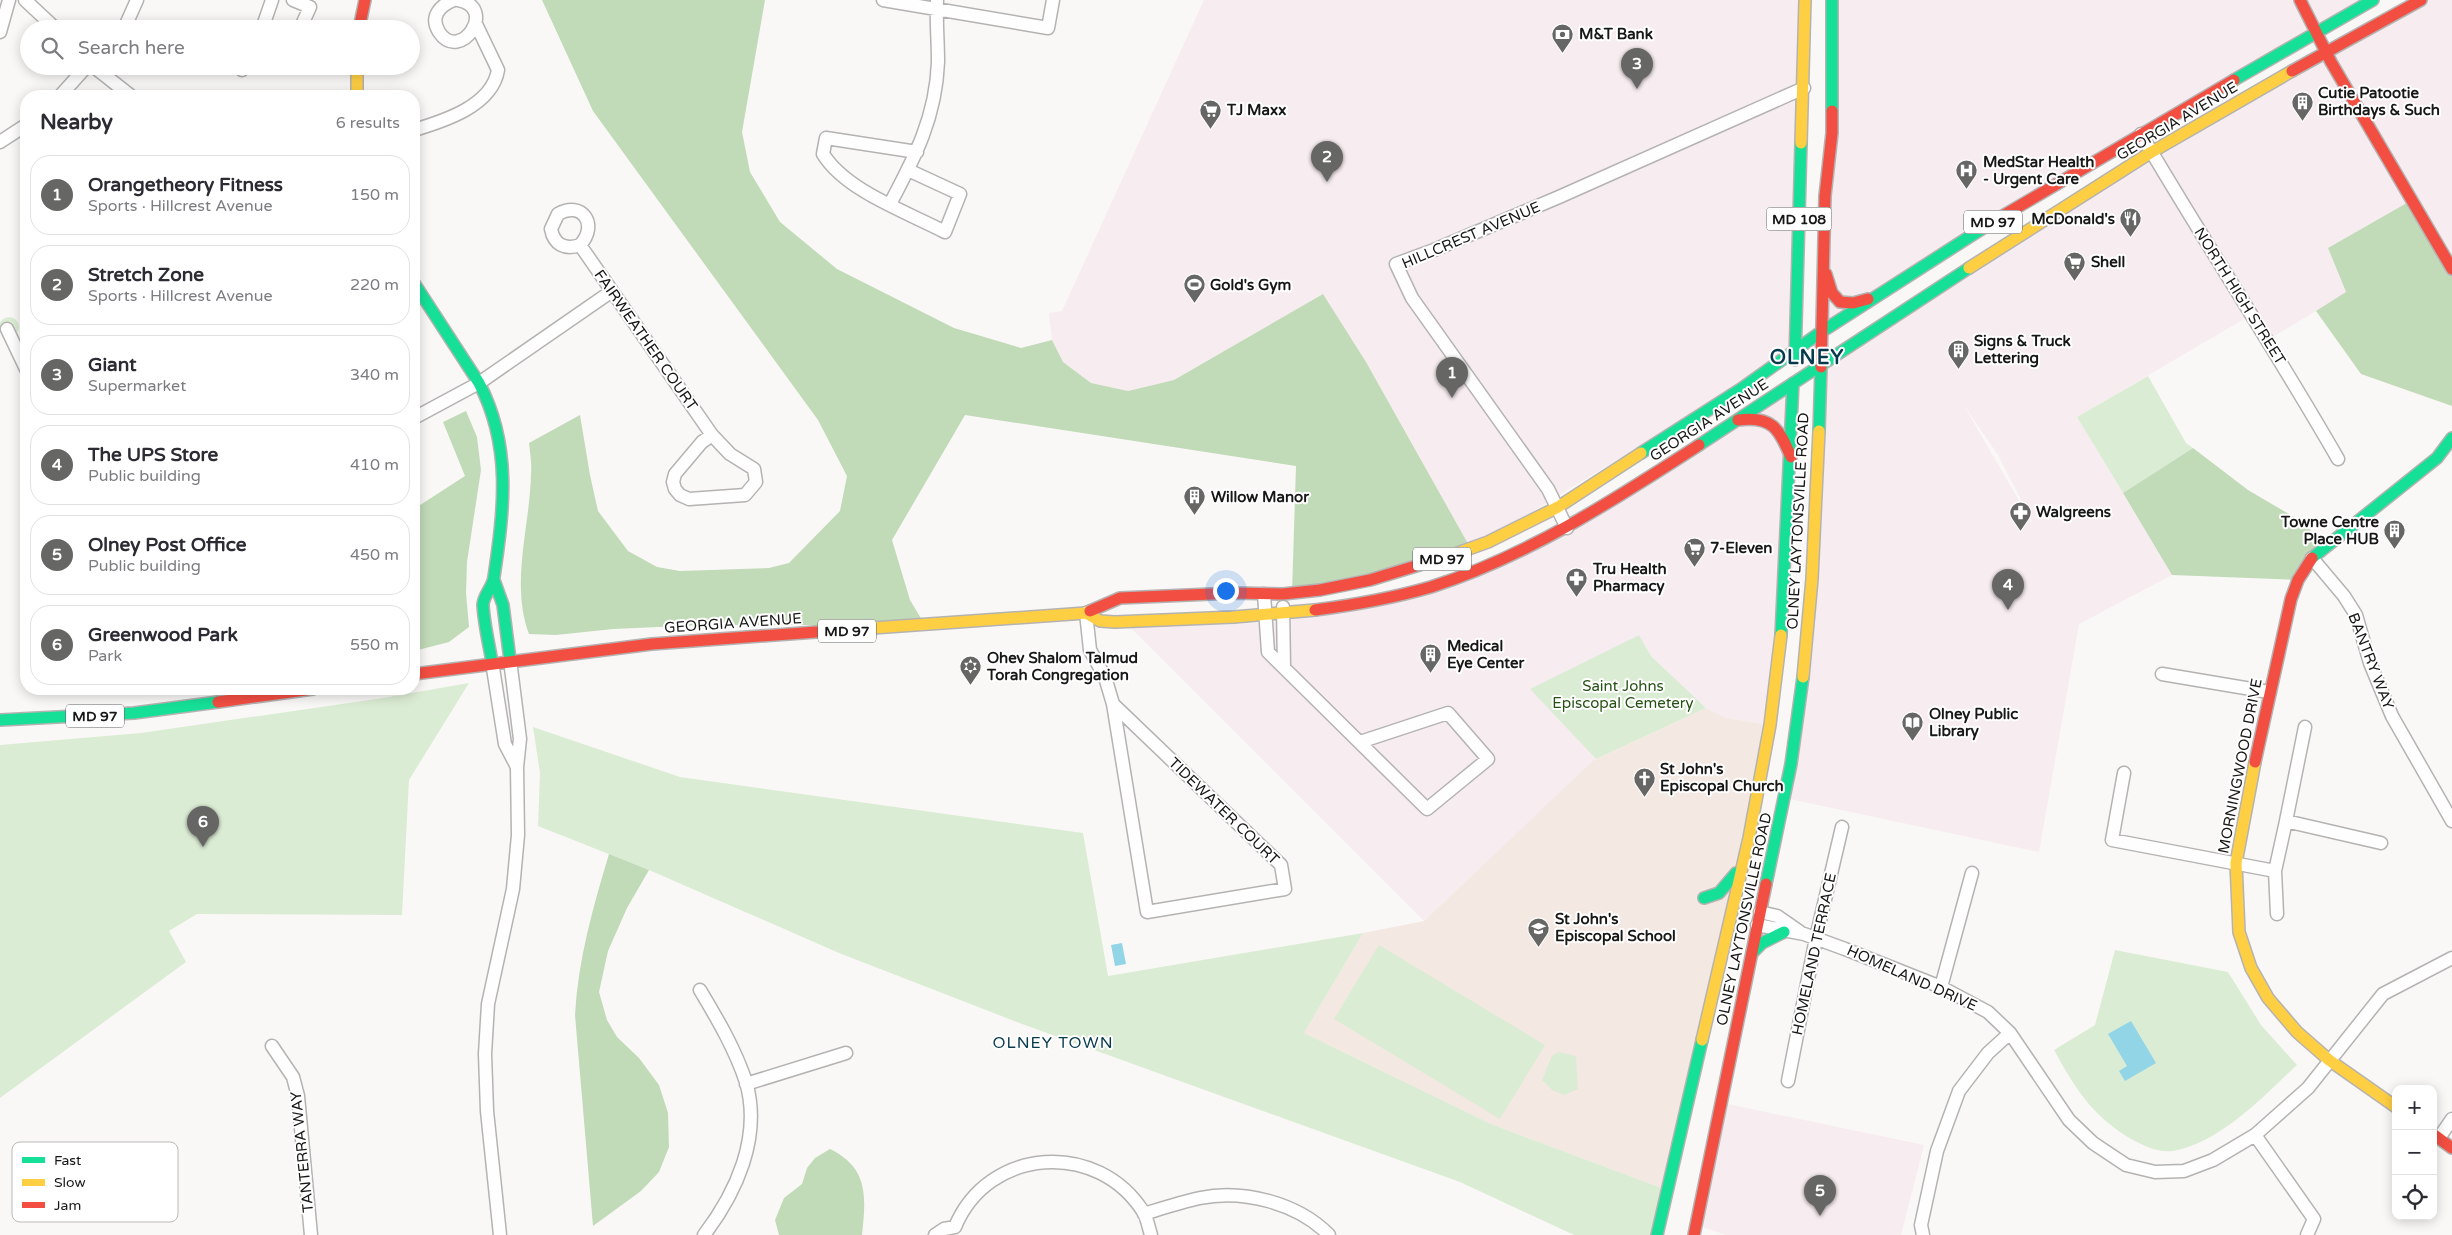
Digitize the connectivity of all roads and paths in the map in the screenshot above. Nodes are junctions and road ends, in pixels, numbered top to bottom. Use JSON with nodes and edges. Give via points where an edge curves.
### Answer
{"nodes":[{"id":1,"x":9,"y":0,"type":"edge"},
{"id":2,"x":25,"y":0,"type":"edge"},
{"id":3,"x":137,"y":0,"type":"edge"},
{"id":4,"x":272,"y":0,"type":"edge"},
{"id":5,"x":293,"y":0,"type":"edge"},
{"id":6,"x":365,"y":0,"type":"edge"},
{"id":7,"x":454,"y":0,"type":"edge"},
{"id":8,"x":458,"y":0,"type":"edge"},
{"id":9,"x":883,"y":0,"type":"edge"},
{"id":10,"x":1053,"y":0,"type":"edge"},
{"id":11,"x":1805,"y":0,"type":"edge"},
{"id":12,"x":1832,"y":0,"type":"edge"},
{"id":13,"x":2300,"y":0,"type":"edge"},
{"id":14,"x":2373,"y":0,"type":"edge"},
{"id":15,"x":2421,"y":0,"type":"edge"},
{"id":16,"x":937,"y":5,"type":"edge"},
{"id":17,"x":46,"y":20,"type":"edge"},
{"id":18,"x":128,"y":20,"type":"edge"},
{"id":19,"x":265,"y":20,"type":"edge"},
{"id":20,"x":304,"y":20,"type":"edge"},
{"id":21,"x":361,"y":20,"type":"edge"},
{"id":22,"x":476,"y":24,"type":"junction"},
{"id":23,"x":0,"y":32,"type":"edge"},
{"id":24,"x":2315,"y":32,"type":"junction"},
{"id":25,"x":2326,"y":53,"type":"junction"},
{"id":26,"x":79,"y":75,"type":"edge"},
{"id":27,"x":104,"y":75,"type":"edge"},
{"id":28,"x":356,"y":75,"type":"edge"},
{"id":29,"x":1804,"y":88,"type":"junction"},
{"id":30,"x":65,"y":90,"type":"edge"},
{"id":31,"x":123,"y":90,"type":"edge"},
{"id":32,"x":357,"y":90,"type":"edge"},
{"id":33,"x":420,"y":128,"type":"edge"},
{"id":34,"x":20,"y":129,"type":"edge"},
{"id":35,"x":2141,"y":134,"type":"junction"},
{"id":36,"x":0,"y":142,"type":"edge"},
{"id":37,"x":917,"y":152,"type":"junction"},
{"id":38,"x":2152,"y":153,"type":"junction"},
{"id":39,"x":908,"y":170,"type":"junction"},
{"id":40,"x":890,"y":204,"type":"junction"},
{"id":41,"x":580,"y":245,"type":"dead end"},
{"id":42,"x":1823,"y":262,"type":"junction"},
{"id":43,"x":2452,"y":269,"type":"edge"},
{"id":44,"x":612,"y":291,"type":"junction"},
{"id":45,"x":420,"y":292,"type":"edge"},
{"id":46,"x":1874,"y":298,"type":"junction"},
{"id":47,"x":8,"y":330,"type":"dead end"},
{"id":48,"x":1821,"y":332,"type":"junction"},
{"id":49,"x":1795,"y":351,"type":"junction"},
{"id":50,"x":20,"y":356,"type":"edge"},
{"id":51,"x":1821,"y":367,"type":"junction"},
{"id":52,"x":479,"y":382,"type":"junction"},
{"id":53,"x":1793,"y":384,"type":"junction"},
{"id":54,"x":420,"y":415,"type":"edge"},
{"id":55,"x":1737,"y":420,"type":"junction"},
{"id":56,"x":712,"y":435,"type":"junction"},
{"id":57,"x":2452,"y":438,"type":"edge"},
{"id":58,"x":1791,"y":457,"type":"junction"},
{"id":59,"x":2338,"y":459,"type":"dead end"},
{"id":60,"x":1558,"y":507,"type":"junction"},
{"id":61,"x":1567,"y":528,"type":"junction"},
{"id":62,"x":2312,"y":558,"type":"junction"},
{"id":63,"x":494,"y":580,"type":"junction"},
{"id":64,"x":1264,"y":594,"type":"junction"},
{"id":65,"x":1283,"y":594,"type":"junction"},
{"id":66,"x":1086,"y":613,"type":"junction"},
{"id":67,"x":1283,"y":614,"type":"junction"},
{"id":68,"x":1266,"y":616,"type":"junction"},
{"id":69,"x":510,"y":660,"type":"junction"},
{"id":70,"x":492,"y":662,"type":"junction"},
{"id":71,"x":1284,"y":668,"type":"junction"},
{"id":72,"x":420,"y":673,"type":"edge"},
{"id":73,"x":2162,"y":674,"type":"dead end"},
{"id":74,"x":2269,"y":692,"type":"junction"},
{"id":75,"x":268,"y":695,"type":"edge"},
{"id":76,"x":1113,"y":704,"type":"junction"},
{"id":77,"x":0,"y":720,"type":"edge"},
{"id":78,"x":2305,"y":727,"type":"dead end"},
{"id":79,"x":1360,"y":742,"type":"junction"},
{"id":80,"x":517,"y":767,"type":"junction"},
{"id":81,"x":2124,"y":773,"type":"dead end"},
{"id":82,"x":2286,"y":821,"type":"junction"},
{"id":83,"x":2452,"y":821,"type":"edge"},
{"id":84,"x":1842,"y":827,"type":"dead end"},
{"id":85,"x":2381,"y":843,"type":"dead end"},
{"id":86,"x":1743,"y":862,"type":"junction"},
{"id":87,"x":2236,"y":863,"type":"junction"},
{"id":88,"x":2275,"y":871,"type":"junction"},
{"id":89,"x":1972,"y":873,"type":"dead end"},
{"id":90,"x":1704,"y":898,"type":"dead end"},
{"id":91,"x":1760,"y":912,"type":"junction"},
{"id":92,"x":2277,"y":914,"type":"dead end"},
{"id":93,"x":1757,"y":925,"type":"junction"},
{"id":94,"x":1784,"y":932,"type":"junction"},
{"id":95,"x":1810,"y":936,"type":"junction"},
{"id":96,"x":1752,"y":953,"type":"junction"},
{"id":97,"x":2452,"y":958,"type":"edge"},
{"id":98,"x":1940,"y":987,"type":"junction"},
{"id":99,"x":700,"y":990,"type":"dead end"},
{"id":100,"x":2010,"y":1033,"type":"junction"},
{"id":101,"x":272,"y":1046,"type":"dead end"},
{"id":102,"x":846,"y":1053,"type":"dead end"},
{"id":103,"x":2329,"y":1060,"type":"junction"},
{"id":104,"x":1788,"y":1081,"type":"dead end"},
{"id":105,"x":746,"y":1084,"type":"junction"},
{"id":106,"x":2392,"y":1104,"type":"edge"},
{"id":107,"x":2452,"y":1119,"type":"edge"},
{"id":108,"x":2256,"y":1135,"type":"junction"},
{"id":109,"x":2437,"y":1135,"type":"edge"},
{"id":110,"x":2437,"y":1137,"type":"edge"},
{"id":111,"x":2452,"y":1148,"type":"edge"},
{"id":112,"x":1144,"y":1214,"type":"junction"},
{"id":113,"x":958,"y":1231,"type":"edge"},
{"id":114,"x":311,"y":1235,"type":"edge"},
{"id":115,"x":500,"y":1235,"type":"edge"},
{"id":116,"x":704,"y":1235,"type":"edge"},
{"id":117,"x":934,"y":1235,"type":"edge"},
{"id":118,"x":1151,"y":1235,"type":"edge"},
{"id":119,"x":1329,"y":1235,"type":"edge"},
{"id":120,"x":1657,"y":1235,"type":"edge"},
{"id":121,"x":1694,"y":1235,"type":"edge"},
{"id":122,"x":1923,"y":1235,"type":"edge"},
{"id":123,"x":2307,"y":1235,"type":"edge"}],
"edges":[{"from":1,"to":23,"type":"street"},
{"from":2,"to":17,"type":"street"},
{"from":3,"to":18,"type":"street"},
{"from":4,"to":19,"type":"street"},
{"from":5,"to":20,"type":"street","via":[[310,7]]},
{"from":6,"to":21,"type":"main road"},
{"from":7,"to":22,"type":"street","via":[[442,5],[438,11],[435,23],[442,35],[450,40],[466,38]]},
{"from":8,"to":22,"type":"street","via":[[469,4]]},
{"from":9,"to":16,"type":"street"},
{"from":10,"to":16,"type":"street","via":[[1048,28]]},
{"from":11,"to":29,"type":"main road","number":"MD 108"},
{"from":12,"to":42,"type":"main road","number":"MD 108","via":[[1832,133]]},
{"from":13,"to":24,"type":"main road"},
{"from":14,"to":24,"type":"main road","name":"GEORGIA AVENUE","number":"MD 97"},
{"from":15,"to":25,"type":"main road","name":"GEORGIA AVENUE"},
{"from":16,"to":37,"type":"street","via":[[938,63],[934,102]]},
{"from":22,"to":33,"type":"street","via":[[498,70],[493,86],[455,116]]},
{"from":24,"to":25,"type":"main road"},
{"from":24,"to":35,"type":"main road","name":"GEORGIA AVENUE","number":"MD 97"},
{"from":25,"to":38,"type":"main road","name":"GEORGIA AVENUE"},
{"from":25,"to":43,"type":"main road"},
{"from":26,"to":30,"type":"street"},
{"from":27,"to":31,"type":"street"},
{"from":28,"to":32,"type":"main road"},
{"from":29,"to":49,"type":"main road","number":"MD 108"},
{"from":29,"to":60,"type":"street","name":"HILLCREST AVENUE","via":[[1550,201],[1396,264],[1412,298]]},
{"from":34,"to":36,"type":"street"},
{"from":35,"to":38,"type":"street","name":"NORTH HIGH STREET"},
{"from":35,"to":46,"type":"main road","name":"GEORGIA AVENUE","number":"MD 97","via":[[2020,204]]},
{"from":37,"to":39,"type":"street"},
{"from":37,"to":40,"type":"street","via":[[826,138],[823,154],[836,171]]},
{"from":38,"to":51,"type":"main road","name":"GEORGIA AVENUE","via":[[2031,228]]},
{"from":38,"to":59,"type":"street","name":"NORTH HIGH STREET"},
{"from":39,"to":40,"type":"street"},
{"from":39,"to":40,"type":"street","via":[[960,194],[945,232]]},
{"from":41,"to":44,"type":"street","name":"FAIRWEATHER COURT"},
{"from":42,"to":46,"type":"main road","via":[[1832,293],[1840,302],[1853,303]]},
{"from":42,"to":48,"type":"main road","number":"MD 108"},
{"from":44,"to":52,"type":"street"},
{"from":44,"to":56,"type":"street","name":"FAIRWEATHER COURT"},
{"from":45,"to":52,"type":"main road"},
{"from":46,"to":48,"type":"main road","name":"GEORGIA AVENUE","number":"MD 97"},
{"from":47,"to":50,"type":"street"},
{"from":48,"to":49,"type":"main road","name":"GEORGIA AVENUE","number":"MD 97"},
{"from":48,"to":51,"type":"main road","number":"MD 108"},
{"from":49,"to":53,"type":"main road","number":"MD 108"},
{"from":49,"to":60,"type":"main road","name":"GEORGIA AVENUE","number":"MD 97"},
{"from":51,"to":53,"type":"main road","name":"GEORGIA AVENUE"},
{"from":51,"to":91,"type":"main road","name":"OLNEY LAYTONSVILLE ROAD","number":"MD 108","via":[[1814,542],[1800,706]]},
{"from":52,"to":54,"type":"street"},
{"from":52,"to":63,"type":"main road","via":[[503,450]]},
{"from":53,"to":55,"type":"main road","name":"GEORGIA AVENUE"},
{"from":53,"to":58,"type":"main road","name":"OLNEY LAYTONSVILLE ROAD","number":"MD 108"},
{"from":55,"to":58,"type":"main road","via":[[1761,418],[1771,422]]},
{"from":55,"to":61,"type":"main road","name":"GEORGIA AVENUE"},
{"from":56,"to":56,"type":"street","name":"FAIRWEATHER COURT","via":[[730,454],[754,469],[756,482],[746,495],[689,499],[675,489],[675,474]]},
{"from":57,"to":62,"type":"main road","name":"MORNINGWOOD DRIVE","via":[[2437,458]]},
{"from":58,"to":86,"type":"main road","name":"OLNEY LAYTONSVILLE ROAD","number":"MD 108","via":[[1778,662],[1770,725]]},
{"from":60,"to":61,"type":"street","name":"HILLCREST AVENUE"},
{"from":60,"to":65,"type":"main road","name":"GEORGIA AVENUE","number":"MD 97","via":[[1488,542],[1424,565],[1370,580]]},
{"from":61,"to":67,"type":"main road","name":"GEORGIA AVENUE","number":"MD 97","via":[[1498,563],[1433,586],[1375,601]]},
{"from":62,"to":74,"type":"main road","name":"MORNINGWOOD DRIVE","via":[[2290,599]]},
{"from":62,"to":83,"type":"street","name":"BANTRY WAY","via":[[2356,615],[2370,663],[2392,716]]},
{"from":63,"to":69,"type":"main road","via":[[503,605]]},
{"from":63,"to":70,"type":"main road","via":[[483,603]]},
{"from":64,"to":65,"type":"main road","name":"GEORGIA AVENUE","number":"MD 97"},
{"from":64,"to":66,"type":"main road","name":"GEORGIA AVENUE","number":"MD 97","via":[[1120,598]]},
{"from":64,"to":68,"type":"street"},
{"from":65,"to":67,"type":"street"},
{"from":66,"to":68,"type":"main road","name":"GEORGIA AVENUE","number":"MD 97","via":[[1100,621],[1115,622]]},
{"from":66,"to":69,"type":"main road","name":"GEORGIA AVENUE","number":"MD 97","via":[[652,644]]},
{"from":66,"to":76,"type":"street","name":"TIDEWATER COURT","via":[[1090,650],[1105,677]]},
{"from":67,"to":68,"type":"main road","name":"GEORGIA AVENUE","number":"MD 97"},
{"from":67,"to":71,"type":"street"},
{"from":68,"to":71,"type":"street","via":[[1268,652]]},
{"from":69,"to":70,"type":"main road","name":"GEORGIA AVENUE","number":"MD 97"},
{"from":69,"to":80,"type":"street","via":[[520,739]]},
{"from":70,"to":72,"type":"main road","name":"GEORGIA AVENUE","number":"MD 97"},
{"from":70,"to":80,"type":"street","via":[[505,744]]},
{"from":71,"to":79,"type":"street"},
{"from":73,"to":74,"type":"street"},
{"from":74,"to":87,"type":"main road","name":"MORNINGWOOD DRIVE"},
{"from":75,"to":77,"type":"main road","number":"MD 97","via":[[134,713]]},
{"from":76,"to":76,"type":"street","name":"TIDEWATER COURT","via":[[1147,912],[1285,889],[1281,865]]},
{"from":78,"to":82,"type":"street"},
{"from":79,"to":79,"type":"street","via":[[1427,809],[1488,759],[1448,712]]},
{"from":80,"to":115,"type":"street","via":[[518,834],[513,889],[488,1004],[485,1054],[487,1111]]},
{"from":81,"to":87,"type":"street","via":[[2112,840]]},
{"from":82,"to":85,"type":"street"},
{"from":82,"to":88,"type":"street"},
{"from":84,"to":95,"type":"street","name":"HOMELAND TERRACE"},
{"from":86,"to":90,"type":"main road","via":[[1725,890],[1714,897]]},
{"from":86,"to":120,"type":"main road","name":"OLNEY LAYTONSVILLE ROAD","number":"MD 108"},
{"from":87,"to":88,"type":"street"},
{"from":87,"to":103,"type":"main road","name":"MORNINGWOOD DRIVE","via":[[2239,932],[2251,968],[2268,998],[2297,1032]]},
{"from":88,"to":92,"type":"street"},
{"from":89,"to":98,"type":"street"},
{"from":91,"to":93,"type":"main road","name":"OLNEY LAYTONSVILLE ROAD","number":"MD 108"},
{"from":91,"to":95,"type":"street","name":"HOMELAND DRIVE","via":[[1777,916]]},
{"from":93,"to":94,"type":"street","name":"HOMELAND DRIVE"},
{"from":93,"to":96,"type":"main road","name":"OLNEY LAYTONSVILLE ROAD","number":"MD 108"},
{"from":94,"to":95,"type":"street","name":"HOMELAND DRIVE"},
{"from":94,"to":96,"type":"main road","via":[[1762,943]]},
{"from":95,"to":98,"type":"street","name":"HOMELAND DRIVE"},
{"from":95,"to":104,"type":"street","name":"HOMELAND TERRACE"},
{"from":96,"to":121,"type":"main road","name":"OLNEY LAYTONSVILLE ROAD","number":"MD 108"},
{"from":97,"to":103,"type":"street","name":"HOMELAND DRIVE","via":[[2383,994]]},
{"from":98,"to":100,"type":"street","name":"HOMELAND DRIVE","via":[[1988,1012]]},
{"from":99,"to":105,"type":"street","via":[[728,1037]]},
{"from":100,"to":108,"type":"street","name":"HOMELAND DRIVE","via":[[2069,1120],[2093,1143],[2126,1165],[2155,1172],[2184,1171],[2214,1160]]},
{"from":100,"to":122,"type":"street","via":[[1988,1053],[1959,1091],[1937,1152],[1921,1225]]},
{"from":101,"to":114,"type":"street","name":"TANTERRA WAY","via":[[293,1077],[298,1096]]},
{"from":102,"to":105,"type":"street"},
{"from":103,"to":106,"type":"main road","name":"MORNINGWOOD DRIVE"},
{"from":103,"to":108,"type":"street","name":"HOMELAND DRIVE","via":[[2308,1088]]},
{"from":105,"to":116,"type":"street","via":[[748,1143],[741,1171],[722,1211]]},
{"from":107,"to":109,"type":"street"},
{"from":108,"to":123,"type":"street","via":[[2314,1219]]},
{"from":110,"to":111,"type":"main road"},
{"from":112,"to":113,"type":"street","via":[[1124,1190],[1100,1172],[1072,1162],[1039,1161],[999,1175],[976,1192],[959,1216]]},
{"from":112,"to":118,"type":"street"},
{"from":112,"to":119,"type":"street","via":[[1201,1198],[1252,1198],[1284,1207],[1323,1228]]},
{"from":113,"to":117,"type":"street","via":[[944,1229]]}]}
